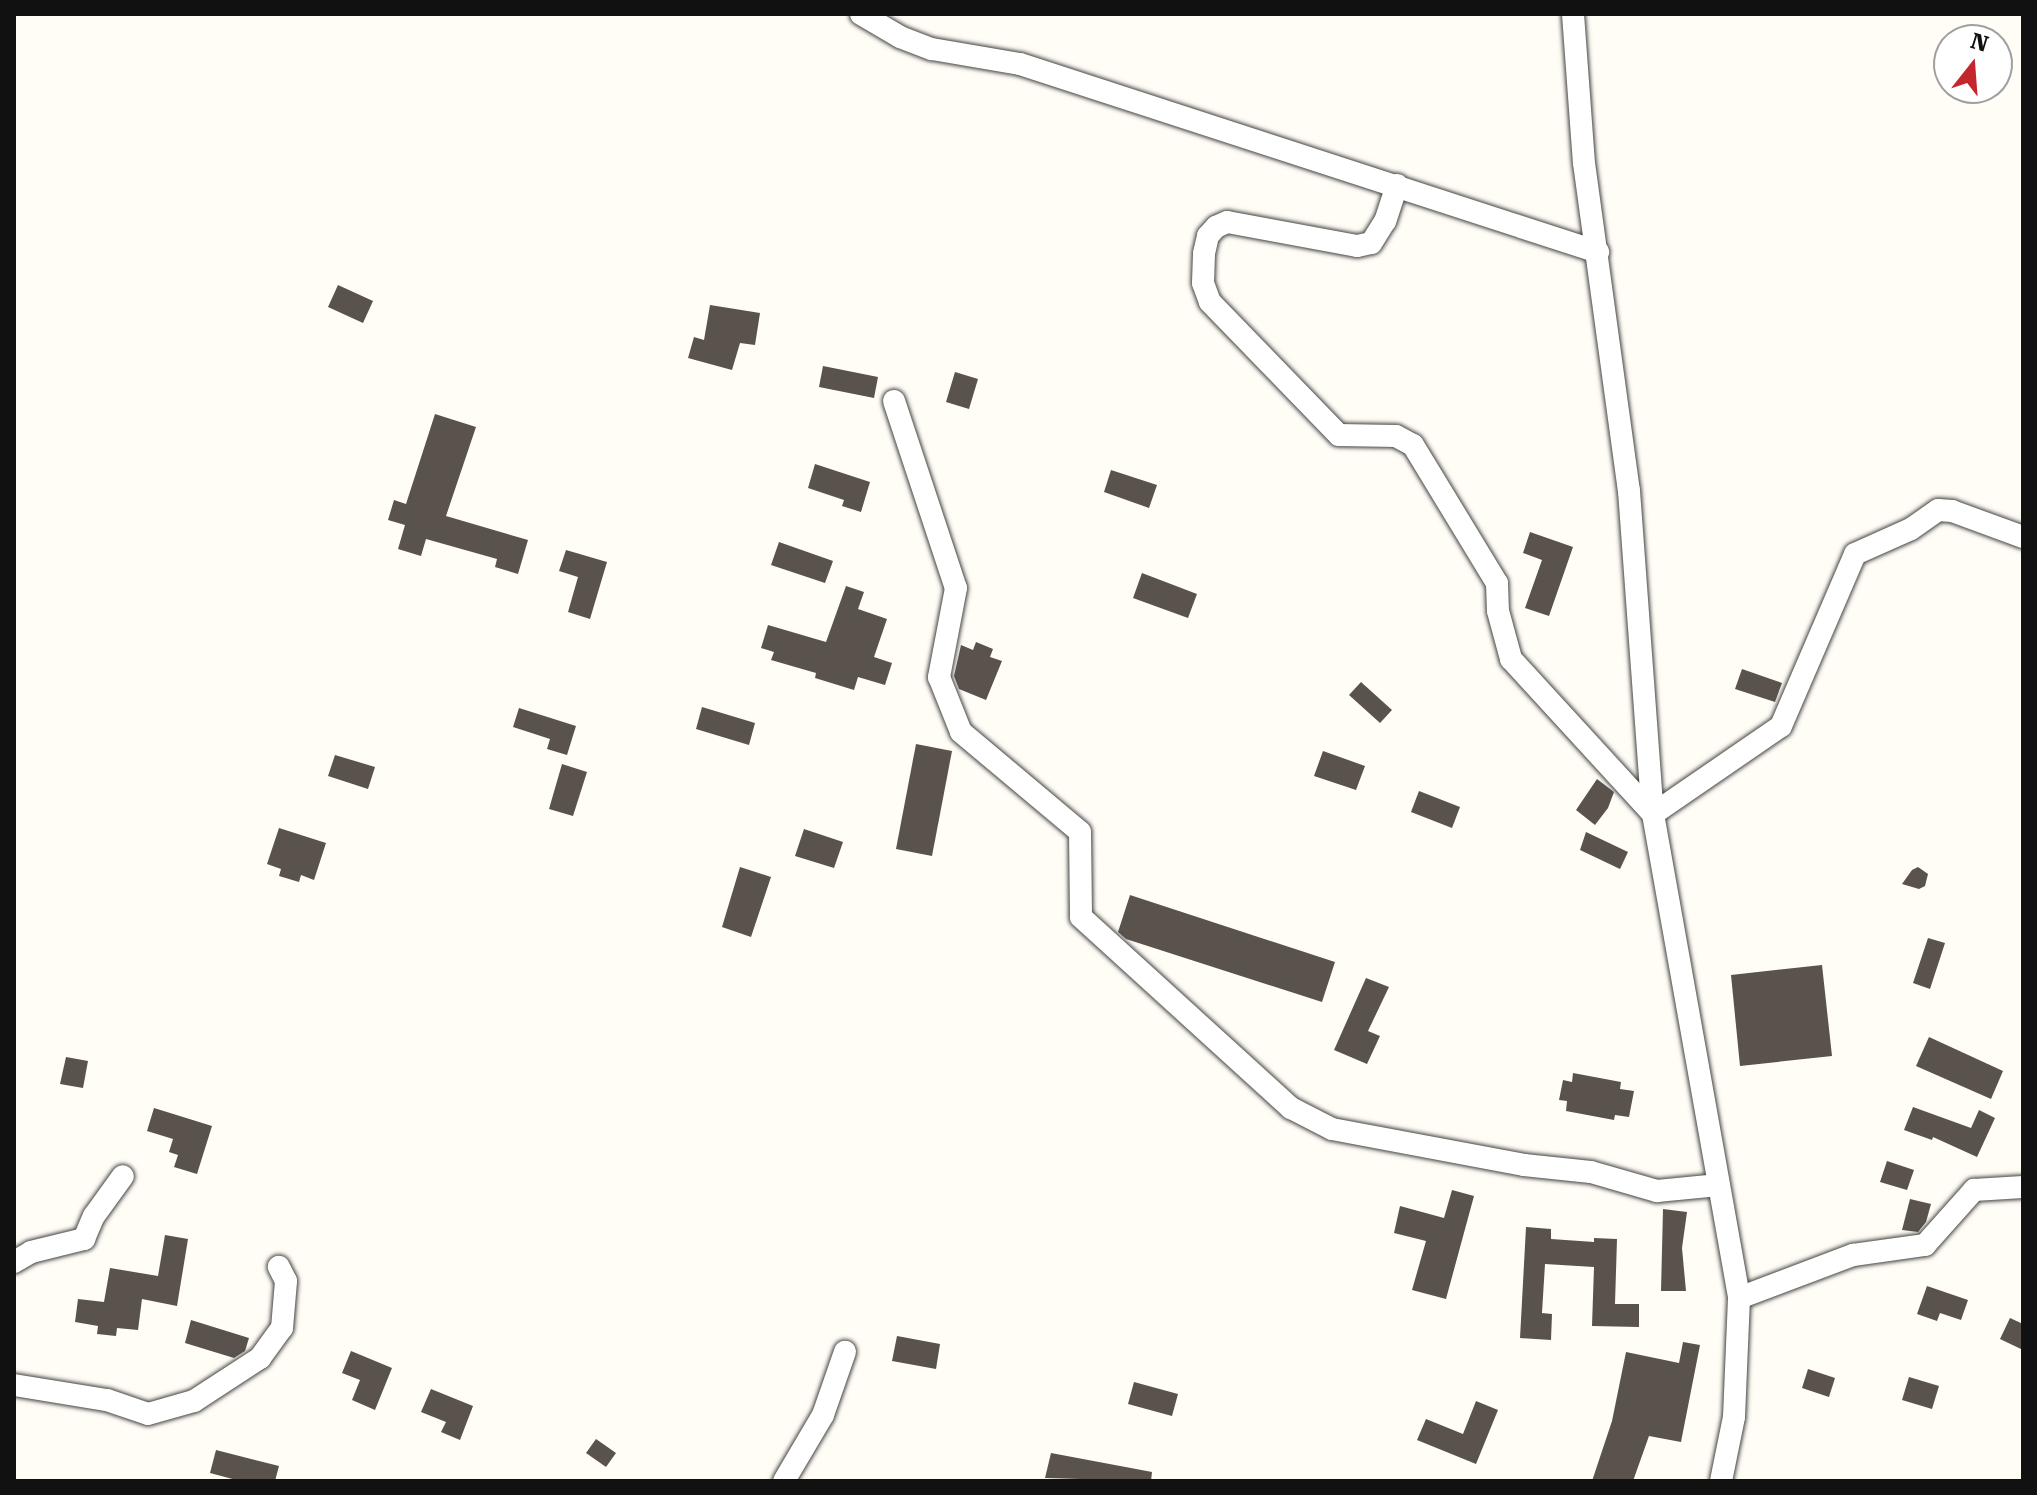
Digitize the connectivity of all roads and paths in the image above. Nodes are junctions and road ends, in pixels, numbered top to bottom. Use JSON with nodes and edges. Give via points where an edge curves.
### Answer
{"nodes":[{"id":1,"x":861,"y":14,"type":"edge"},
{"id":2,"x":1573,"y":14,"type":"edge"},
{"id":3,"x":1397,"y":185,"type":"junction"},
{"id":4,"x":1598,"y":252,"type":"junction"},
{"id":5,"x":894,"y":401,"type":"dead end"},
{"id":6,"x":2023,"y":537,"type":"edge"},
{"id":7,"x":1653,"y":814,"type":"junction"},
{"id":8,"x":123,"y":1176,"type":"dead end"},
{"id":9,"x":1719,"y":1185,"type":"junction"},
{"id":10,"x":2023,"y":1187,"type":"edge"},
{"id":11,"x":20,"y":1254,"type":"edge"},
{"id":12,"x":279,"y":1267,"type":"dead end"},
{"id":13,"x":1739,"y":1298,"type":"junction"},
{"id":14,"x":845,"y":1352,"type":"dead end"},
{"id":15,"x":14,"y":1385,"type":"edge"},
{"id":16,"x":784,"y":1481,"type":"edge"},
{"id":17,"x":1721,"y":1481,"type":"edge"}],
"edges":[{"from":1,"to":3,"type":"street","via":[[932,49],[1020,64]]},
{"from":2,"to":4,"type":"street","via":[[1584,163]]},
{"from":3,"to":4,"type":"street"},
{"from":3,"to":7,"type":"street","via":[[1371,243],[1357,246],[1227,222],[1216,227],[1204,254],[1203,283],[1210,302],[1339,435],[1396,436],[1413,445],[1497,583],[1498,611],[1511,659]]},
{"from":4,"to":7,"type":"street","via":[[1629,491]]},
{"from":5,"to":9,"type":"street","via":[[956,588],[939,677],[961,732],[1080,832],[1081,917],[1291,1108],[1332,1129],[1524,1165],[1591,1172],[1657,1191]]},
{"from":6,"to":7,"type":"street","via":[[1938,510],[1911,529],[1855,554],[1781,726]]},
{"from":7,"to":9,"type":"street"},
{"from":8,"to":11,"type":"street","via":[[84,1239]]},
{"from":9,"to":13,"type":"street"},
{"from":10,"to":13,"type":"street","via":[[1974,1190],[1925,1245],[1853,1255]]},
{"from":12,"to":15,"type":"street","via":[[286,1281],[282,1328],[260,1358],[194,1401],[148,1414],[107,1400]]},
{"from":13,"to":17,"type":"street","via":[[1734,1417]]},
{"from":14,"to":16,"type":"street","via":[[823,1415]]}]}
